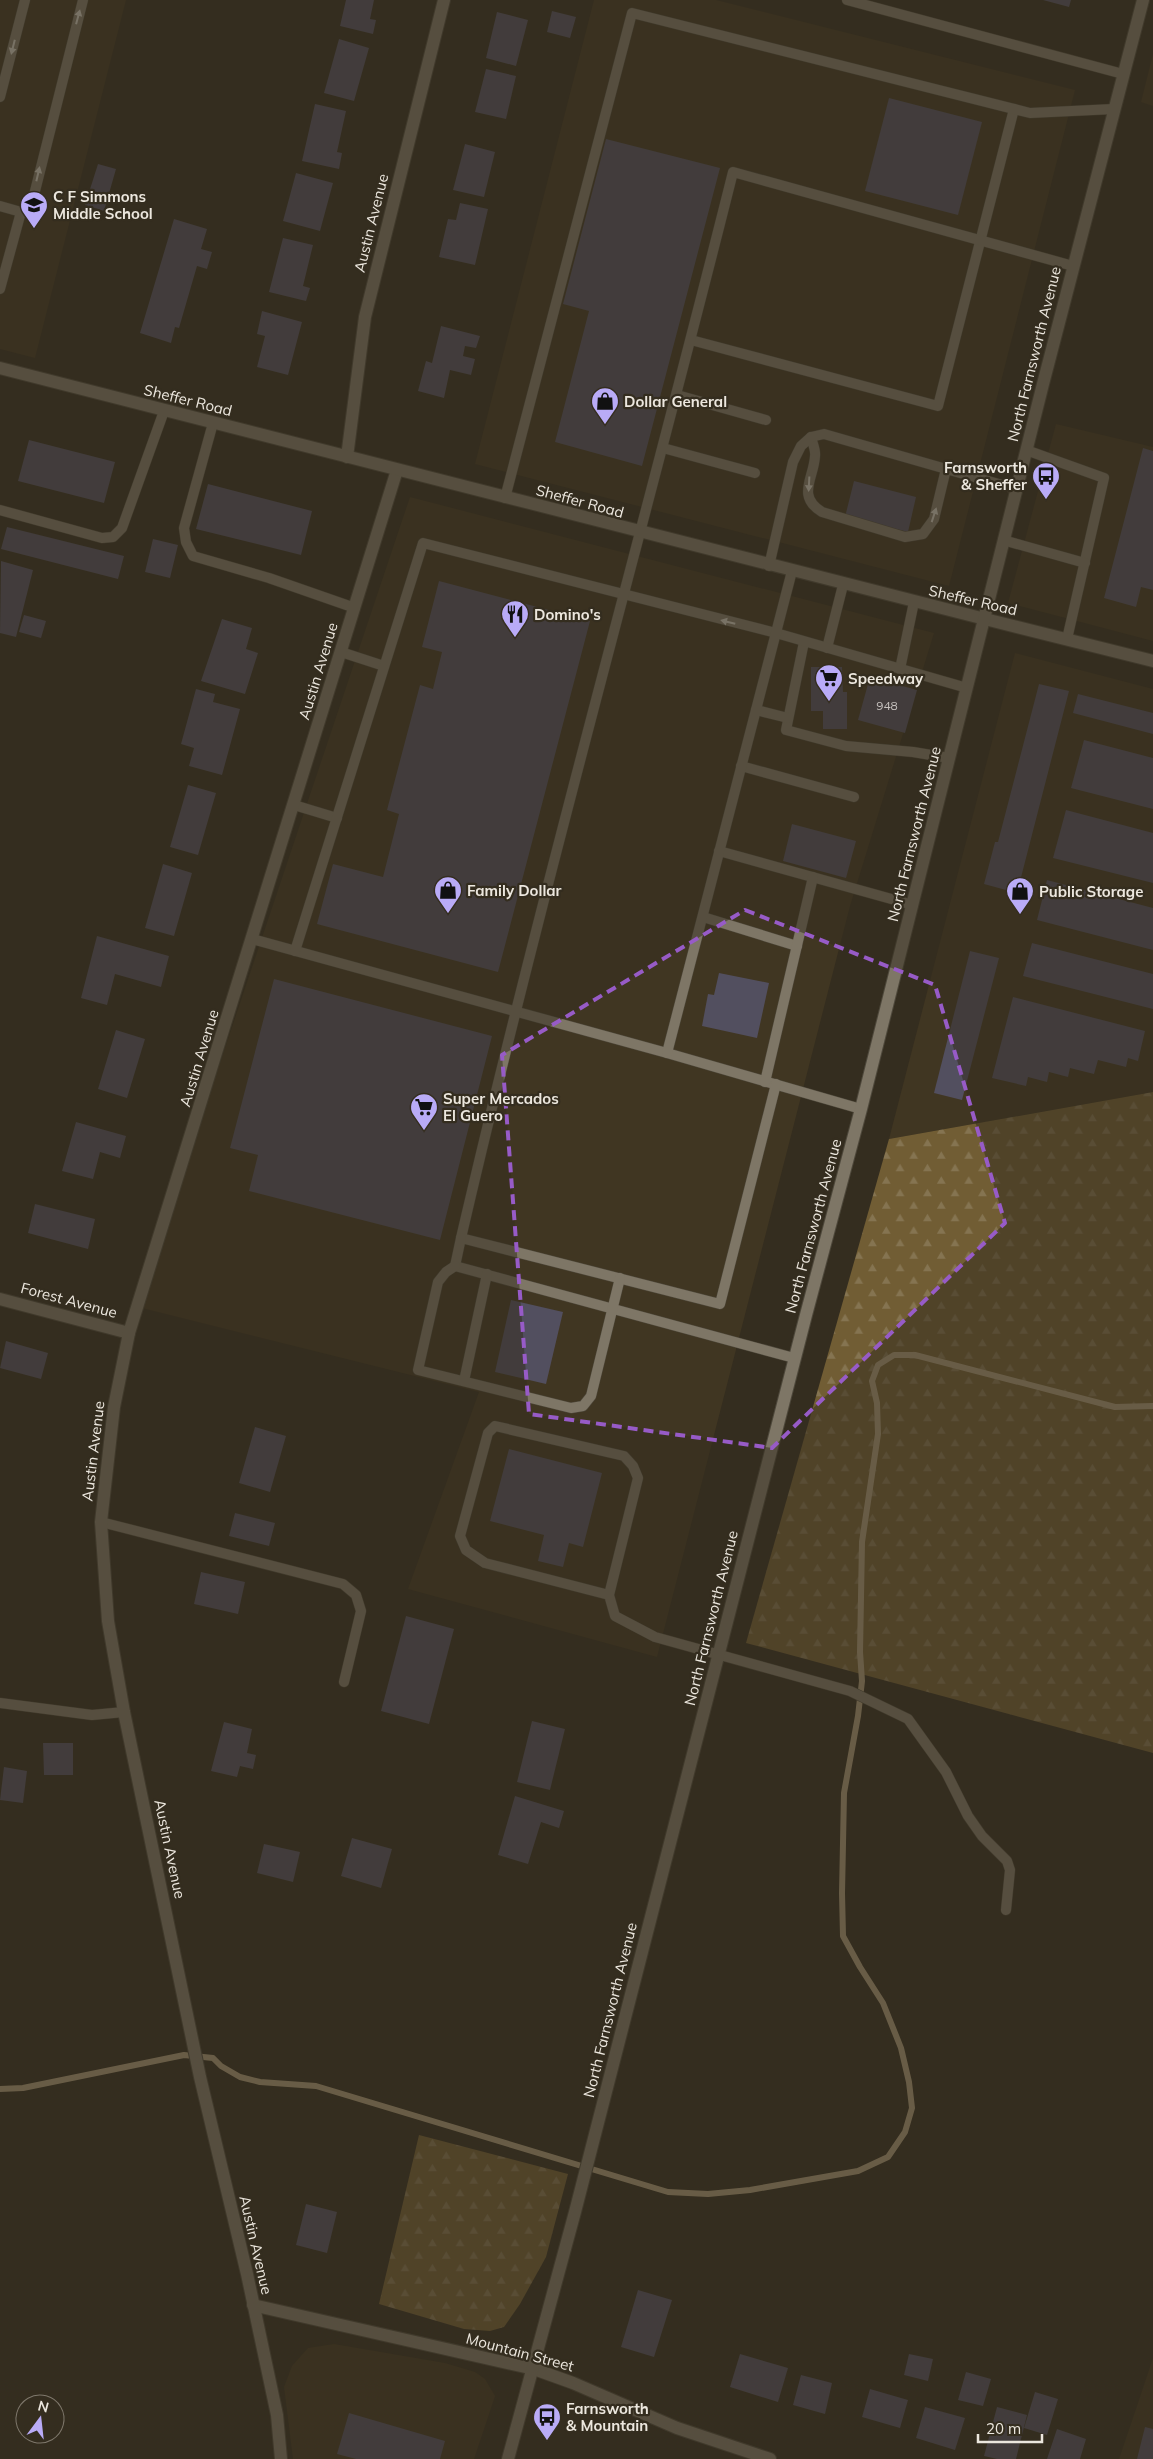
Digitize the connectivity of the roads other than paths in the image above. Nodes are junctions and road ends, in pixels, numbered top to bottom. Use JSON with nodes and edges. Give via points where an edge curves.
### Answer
{"nodes":[{"id":1,"x":25,"y":0,"type":"edge"},
{"id":2,"x":83,"y":0,"type":"edge"},
{"id":3,"x":444,"y":0,"type":"edge"},
{"id":4,"x":847,"y":0,"type":"edge"},
{"id":5,"x":1143,"y":0,"type":"edge"},
{"id":6,"x":861,"y":2,"type":"edge"},
{"id":7,"x":1123,"y":74,"type":"junction"},
{"id":8,"x":0,"y":97,"type":"edge"},
{"id":9,"x":1014,"y":109,"type":"junction"},
{"id":10,"x":1114,"y":109,"type":"junction"},
{"id":11,"x":0,"y":206,"type":"edge"},
{"id":12,"x":21,"y":212,"type":"junction"},
{"id":13,"x":979,"y":242,"type":"junction"},
{"id":14,"x":1073,"y":266,"type":"junction"},
{"id":15,"x":0,"y":289,"type":"edge"},
{"id":16,"x":691,"y":340,"type":"junction"},
{"id":17,"x":0,"y":368,"type":"edge"},
{"id":18,"x":677,"y":395,"type":"junction"},
{"id":19,"x":164,"y":411,"type":"junction"},
{"id":20,"x":766,"y":420,"type":"dead end"},
{"id":21,"x":213,"y":423,"type":"junction"},
{"id":22,"x":811,"y":437,"type":"junction"},
{"id":23,"x":663,"y":448,"type":"junction"},
{"id":24,"x":1026,"y":450,"type":"junction"},
{"id":25,"x":347,"y":457,"type":"junction"},
{"id":26,"x":946,"y":469,"type":"junction"},
{"id":27,"x":397,"y":470,"type":"junction"},
{"id":28,"x":754,"y":473,"type":"dead end"},
{"id":29,"x":1016,"y":489,"type":"junction"},
{"id":30,"x":504,"y":498,"type":"junction"},
{"id":31,"x":0,"y":510,"type":"edge"},
{"id":32,"x":642,"y":534,"type":"junction"},
{"id":33,"x":1004,"y":540,"type":"junction"},
{"id":34,"x":1086,"y":563,"type":"junction"},
{"id":35,"x":769,"y":566,"type":"junction"},
{"id":36,"x":792,"y":572,"type":"junction"},
{"id":37,"x":843,"y":584,"type":"junction"},
{"id":38,"x":625,"y":596,"type":"junction"},
{"id":39,"x":914,"y":602,"type":"junction"},
{"id":40,"x":355,"y":608,"type":"junction"},
{"id":41,"x":984,"y":620,"type":"junction"},
{"id":42,"x":776,"y":633,"type":"junction"},
{"id":43,"x":1067,"y":640,"type":"junction"},
{"id":44,"x":804,"y":642,"type":"junction"},
{"id":45,"x":827,"y":648,"type":"junction"},
{"id":46,"x":341,"y":652,"type":"junction"},
{"id":47,"x":1153,"y":661,"type":"edge"},
{"id":48,"x":384,"y":666,"type":"junction"},
{"id":49,"x":900,"y":669,"type":"junction"},
{"id":50,"x":967,"y":688,"type":"junction"},
{"id":51,"x":756,"y":710,"type":"junction"},
{"id":52,"x":788,"y":718,"type":"junction"},
{"id":53,"x":949,"y":758,"type":"junction"},
{"id":54,"x":742,"y":766,"type":"junction"},
{"id":55,"x":854,"y":796,"type":"dead end"},
{"id":56,"x":294,"y":804,"type":"junction"},
{"id":57,"x":337,"y":818,"type":"junction"},
{"id":58,"x":719,"y":852,"type":"junction"},
{"id":59,"x":813,"y":877,"type":"junction"},
{"id":60,"x":913,"y":905,"type":"junction"},
{"id":61,"x":703,"y":917,"type":"junction"},
{"id":62,"x":252,"y":939,"type":"junction"},
{"id":63,"x":797,"y":946,"type":"junction"},
{"id":64,"x":295,"y":951,"type":"junction"},
{"id":65,"x":514,"y":1011,"type":"junction"},
{"id":66,"x":668,"y":1053,"type":"junction"},
{"id":67,"x":765,"y":1082,"type":"junction"},
{"id":68,"x":776,"y":1084,"type":"junction"},
{"id":69,"x":861,"y":1109,"type":"junction"},
{"id":70,"x":461,"y":1238,"type":"junction"},
{"id":71,"x":455,"y":1266,"type":"junction"},
{"id":72,"x":487,"y":1274,"type":"junction"},
{"id":73,"x":620,"y":1278,"type":"junction"},
{"id":74,"x":0,"y":1299,"type":"edge"},
{"id":75,"x":612,"y":1308,"type":"junction"},
{"id":76,"x":129,"y":1333,"type":"junction"},
{"id":77,"x":794,"y":1358,"type":"junction"},
{"id":78,"x":464,"y":1381,"type":"junction"},
{"id":79,"x":101,"y":1522,"type":"junction"},
{"id":80,"x":609,"y":1595,"type":"junction"},
{"id":81,"x":718,"y":1654,"type":"junction"},
{"id":82,"x":344,"y":1682,"type":"dead end"},
{"id":83,"x":0,"y":1703,"type":"edge"},
{"id":84,"x":124,"y":1712,"type":"junction"},
{"id":85,"x":1006,"y":1910,"type":"dead end"},
{"id":86,"x":253,"y":2305,"type":"junction"},
{"id":87,"x":534,"y":2369,"type":"junction"},
{"id":88,"x":281,"y":2459,"type":"edge"},
{"id":89,"x":508,"y":2459,"type":"edge"},
{"id":90,"x":770,"y":2459,"type":"edge"}],
"edges":[{"from":1,"to":8,"type":"lane","one_way":true},
{"from":12,"to":2,"type":"lane","one_way":true,"via":[[31,207]]},
{"from":3,"to":25,"type":"street","name":"Austin Avenue","via":[[365,317]]},
{"from":4,"to":6,"type":"lane"},
{"from":5,"to":7,"type":"street","name":"North Farnsworth Avenue"},
{"from":6,"to":7,"type":"lane"},
{"from":7,"to":10,"type":"street","name":"North Farnsworth Avenue"},
{"from":9,"to":10,"type":"lane","via":[[1030,113]]},
{"from":9,"to":13,"type":"lane"},
{"from":9,"to":30,"type":"lane","via":[[632,13]]},
{"from":10,"to":14,"type":"street","name":"North Farnsworth Avenue"},
{"from":11,"to":12,"type":"lane"},
{"from":12,"to":15,"type":"lane"},
{"from":13,"to":14,"type":"lane"},
{"from":13,"to":16,"type":"lane","via":[[938,406]]},
{"from":13,"to":16,"type":"lane","via":[[733,172]]},
{"from":14,"to":24,"type":"street","name":"North Farnsworth Avenue"},
{"from":16,"to":18,"type":"lane"},
{"from":17,"to":19,"type":"street","name":"Sheffer Road"},
{"from":18,"to":20,"type":"lane"},
{"from":18,"to":23,"type":"lane"},
{"from":19,"to":21,"type":"street","name":"Sheffer Road"},
{"from":19,"to":31,"type":"lane","via":[[122,528],[113,537],[102,538]]},
{"from":21,"to":25,"type":"street","name":"Sheffer Road"},
{"from":21,"to":40,"type":"lane","via":[[184,528],[193,556]]},
{"from":22,"to":26,"type":"lane","via":[[824,434]]},
{"from":22,"to":26,"type":"lane","one_way":true,"via":[[816,455],[808,478],[808,498],[813,507],[905,537],[923,534],[934,519]]},
{"from":22,"to":35,"type":"lane","via":[[801,446],[793,462]]},
{"from":23,"to":28,"type":"lane"},
{"from":23,"to":32,"type":"lane"},
{"from":24,"to":29,"type":"street","name":"North Farnsworth Avenue"},
{"from":24,"to":34,"type":"lane","via":[[1104,478]]},
{"from":25,"to":27,"type":"street","name":"Sheffer Road"},
{"from":26,"to":29,"type":"lane"},
{"from":27,"to":30,"type":"street","name":"Sheffer Road"},
{"from":27,"to":40,"type":"street","name":"Austin Avenue"},
{"from":29,"to":33,"type":"street","name":"North Farnsworth Avenue"},
{"from":30,"to":32,"type":"street","name":"Sheffer Road"},
{"from":32,"to":35,"type":"street","name":"Sheffer Road"},
{"from":32,"to":38,"type":"lane"},
{"from":33,"to":34,"type":"lane"},
{"from":33,"to":41,"type":"street","name":"North Farnsworth Avenue"},
{"from":34,"to":43,"type":"lane"},
{"from":35,"to":36,"type":"street","name":"Sheffer Road"},
{"from":36,"to":37,"type":"street","name":"Sheffer Road"},
{"from":36,"to":42,"type":"lane"},
{"from":37,"to":39,"type":"street","name":"Sheffer Road"},
{"from":37,"to":45,"type":"lane"},
{"from":42,"to":38,"type":"lane","one_way":true},
{"from":38,"to":48,"type":"lane","via":[[423,543]]},
{"from":38,"to":65,"type":"lane"},
{"from":39,"to":41,"type":"street","name":"Sheffer Road"},
{"from":39,"to":49,"type":"lane"},
{"from":40,"to":46,"type":"street","name":"Austin Avenue"},
{"from":41,"to":43,"type":"street","name":"Sheffer Road"},
{"from":41,"to":50,"type":"street","name":"North Farnsworth Avenue"},
{"from":42,"to":44,"type":"lane"},
{"from":42,"to":51,"type":"lane"},
{"from":43,"to":47,"type":"street","name":"Sheffer Road"},
{"from":44,"to":45,"type":"lane"},
{"from":44,"to":52,"type":"lane"},
{"from":45,"to":49,"type":"lane"},
{"from":46,"to":48,"type":"lane"},
{"from":46,"to":56,"type":"street","name":"Austin Avenue"},
{"from":48,"to":57,"type":"lane"},
{"from":49,"to":50,"type":"lane"},
{"from":50,"to":53,"type":"street","name":"North Farnsworth Avenue"},
{"from":51,"to":52,"type":"lane"},
{"from":51,"to":54,"type":"lane"},
{"from":52,"to":53,"type":"lane","via":[[786,730],[846,746]]},
{"from":53,"to":60,"type":"street","name":"North Farnsworth Avenue"},
{"from":54,"to":55,"type":"lane"},
{"from":54,"to":58,"type":"lane"},
{"from":56,"to":57,"type":"lane"},
{"from":56,"to":62,"type":"street","name":"Austin Avenue"},
{"from":57,"to":64,"type":"lane"},
{"from":58,"to":59,"type":"lane"},
{"from":58,"to":61,"type":"lane"},
{"from":59,"to":60,"type":"lane"},
{"from":59,"to":63,"type":"lane"},
{"from":60,"to":69,"type":"street","name":"North Farnsworth Avenue"},
{"from":61,"to":63,"type":"lane"},
{"from":61,"to":66,"type":"lane"},
{"from":62,"to":64,"type":"lane"},
{"from":62,"to":76,"type":"street","name":"Austin Avenue"},
{"from":63,"to":67,"type":"lane"},
{"from":64,"to":65,"type":"lane"},
{"from":65,"to":66,"type":"lane"},
{"from":65,"to":70,"type":"lane"},
{"from":66,"to":67,"type":"lane"},
{"from":67,"to":68,"type":"lane"},
{"from":68,"to":69,"type":"lane"},
{"from":68,"to":73,"type":"lane","via":[[720,1304]]},
{"from":69,"to":77,"type":"street","name":"North Farnsworth Avenue"},
{"from":70,"to":71,"type":"lane"},
{"from":70,"to":73,"type":"lane"},
{"from":71,"to":72,"type":"lane"},
{"from":71,"to":78,"type":"lane","via":[[438,1282],[418,1370]]},
{"from":72,"to":75,"type":"lane"},
{"from":72,"to":78,"type":"lane"},
{"from":73,"to":75,"type":"lane"},
{"from":74,"to":76,"type":"street","name":"Forest Avenue"},
{"from":75,"to":77,"type":"lane"},
{"from":75,"to":78,"type":"lane","via":[[591,1396],[583,1406],[571,1408]]},
{"from":76,"to":79,"type":"street","name":"Austin Avenue","via":[[114,1407]]},
{"from":77,"to":81,"type":"street","name":"North Farnsworth Avenue"},
{"from":79,"to":82,"type":"lane","via":[[343,1584],[356,1595],[361,1612]]},
{"from":79,"to":84,"type":"street","name":"Austin Avenue","via":[[108,1621]]},
{"from":80,"to":80,"type":"lane","via":[[638,1478],[633,1466],[624,1456],[495,1426],[488,1433],[460,1536],[466,1550],[485,1563]]},
{"from":80,"to":81,"type":"lane","via":[[615,1616],[655,1636]]},
{"from":81,"to":85,"type":"lane","via":[[850,1691],[908,1720],[946,1772],[982,1836],[1007,1861],[1010,1870]]},
{"from":81,"to":87,"type":"street","name":"North Farnsworth Avenue"},
{"from":83,"to":84,"type":"lane","via":[[92,1715]]},
{"from":84,"to":86,"type":"street","name":"Austin Avenue","via":[[200,2077]]},
{"from":86,"to":87,"type":"street","name":"Mountain Street"},
{"from":86,"to":88,"type":"street","name":"Austin Avenue","via":[[277,2415]]},
{"from":87,"to":89,"type":"street","name":"North Farnsworth Avenue"},
{"from":87,"to":90,"type":"street","name":"Mountain Street","via":[[677,2428]]}]}
